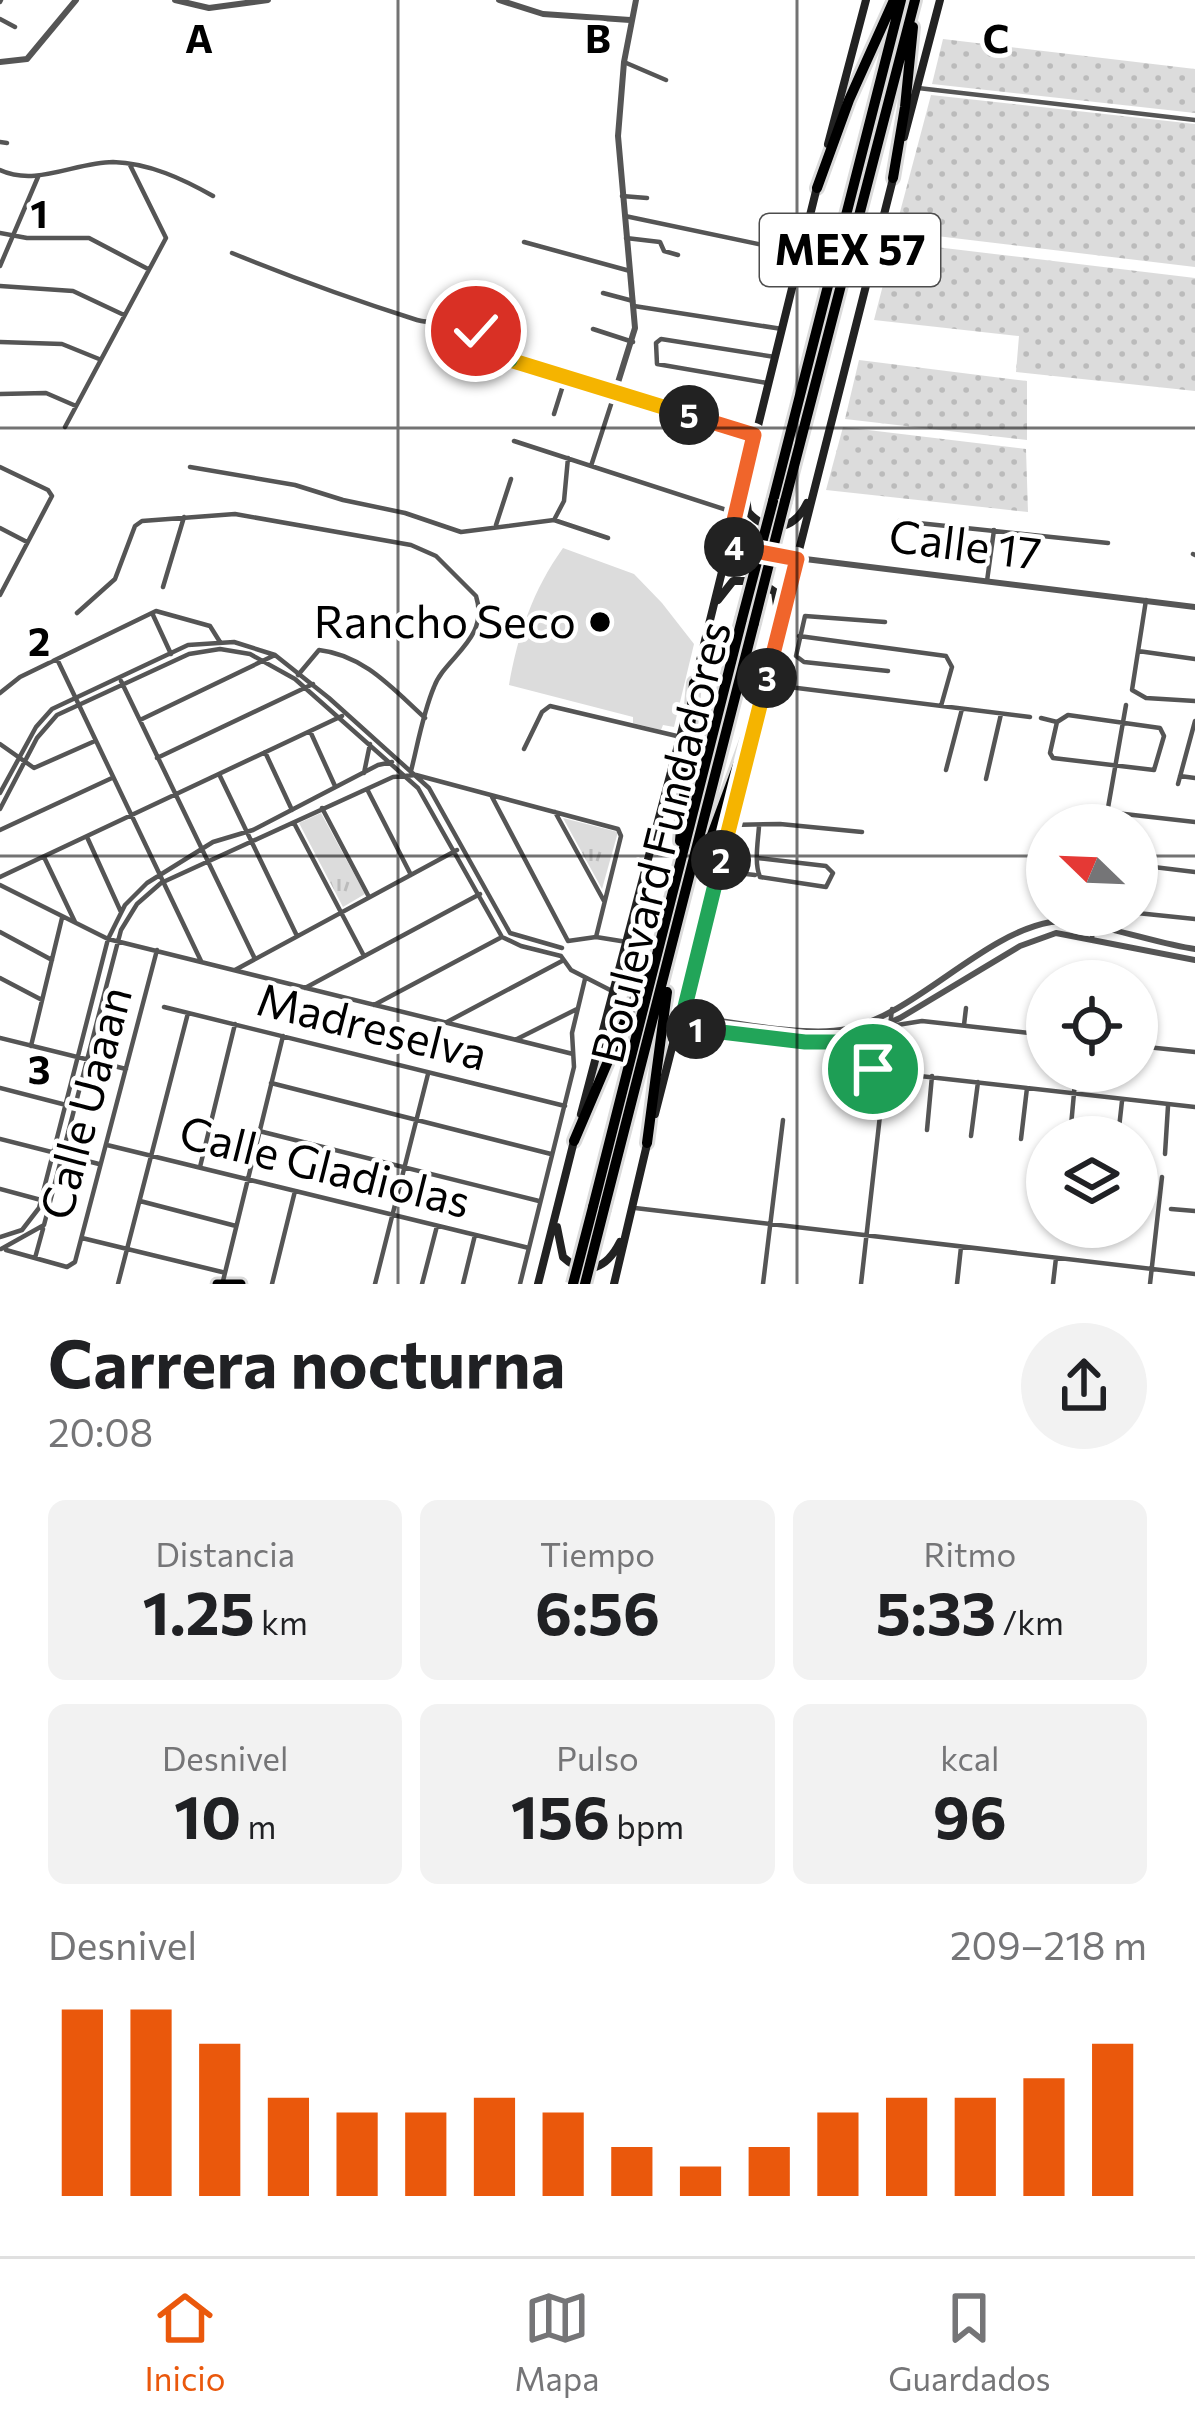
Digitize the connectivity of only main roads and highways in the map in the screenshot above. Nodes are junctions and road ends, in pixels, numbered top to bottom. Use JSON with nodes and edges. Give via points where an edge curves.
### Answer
{"nodes":[{"id":1,"x":866,"y":0,"type":"edge"},
{"id":2,"x":897,"y":0,"type":"edge"},
{"id":3,"x":940,"y":0,"type":"edge"},
{"id":4,"x":914,"y":3,"type":"edge"},
{"id":5,"x":893,"y":178,"type":"junction"},
{"id":6,"x":817,"y":188,"type":"junction"},
{"id":7,"x":746,"y":464,"type":"junction"},
{"id":8,"x":818,"y":474,"type":"junction"},
{"id":9,"x":779,"y":501,"type":"junction"},
{"id":10,"x":711,"y":616,"type":"junction"},
{"id":11,"x":777,"y":639,"type":"junction"},
{"id":12,"x":694,"y":683,"type":"junction"},
{"id":13,"x":759,"y":708,"type":"junction"},
{"id":14,"x":677,"y":876,"type":"junction"},
{"id":15,"x":688,"y":895,"type":"junction"},
{"id":16,"x":660,"y":941,"type":"junction"},
{"id":17,"x":669,"y":964,"type":"junction"},
{"id":18,"x":574,"y":1141,"type":"junction"},
{"id":19,"x":647,"y":1143,"type":"junction"},
{"id":20,"x":558,"y":1208,"type":"junction"},
{"id":21,"x":598,"y":1208,"type":"junction"},
{"id":22,"x":628,"y":1224,"type":"junction"},
{"id":23,"x":221,"y":1281,"type":"edge"},
{"id":24,"x":242,"y":1284,"type":"edge"},
{"id":25,"x":538,"y":1284,"type":"edge"},
{"id":26,"x":573,"y":1284,"type":"edge"},
{"id":27,"x":585,"y":1284,"type":"edge"},
{"id":28,"x":614,"y":1284,"type":"edge"}],
"edges":[{"from":1,"to":6,"type":"main road"},
{"from":2,"to":6,"type":"highway"},
{"from":2,"to":9,"type":"highway","name":"Boulevard Fundadores","number":"MEX 57"},
{"from":3,"to":5,"type":"main road"},
{"from":4,"to":5,"type":"highway"},
{"from":4,"to":9,"type":"highway","name":"Boulevard Fundadores","number":"MEX 57"},
{"from":5,"to":8,"type":"main road"},
{"from":6,"to":7,"type":"main road"},
{"from":7,"to":8,"type":"main road","via":[[748,512],[770,527],[796,520]]},
{"from":7,"to":10,"type":"main road"},
{"from":8,"to":11,"type":"main road"},
{"from":9,"to":14,"type":"highway","name":"Boulevard Fundadores","number":"MEX 57","bridge":true},
{"from":9,"to":15,"type":"highway","name":"Boulevard Fundadores","number":"MEX 57","bridge":true},
{"from":10,"to":11,"type":"main road","via":[[731,583],[760,581],[777,597]]},
{"from":10,"to":12,"type":"main road"},
{"from":11,"to":13,"type":"main road"},
{"from":12,"to":14,"type":"highway"},
{"from":12,"to":18,"type":"main road"},
{"from":13,"to":15,"type":"highway"},
{"from":13,"to":19,"type":"main road"},
{"from":14,"to":16,"type":"highway","name":"Boulevard Fundadores","number":"MEX 57"},
{"from":15,"to":17,"type":"highway","name":"Boulevard Fundadores","number":"MEX 57"},
{"from":16,"to":18,"type":"highway"},
{"from":16,"to":21,"type":"highway","name":"Boulevard Fundadores","number":"MEX 57"},
{"from":17,"to":19,"type":"highway"},
{"from":17,"to":21,"type":"highway","name":"Boulevard Fundadores","number":"MEX 57"},
{"from":18,"to":20,"type":"main road"},
{"from":19,"to":22,"type":"main road"},
{"from":20,"to":22,"type":"main road","via":[[558,1247],[578,1268],[605,1264]]},
{"from":20,"to":25,"type":"main road"},
{"from":21,"to":26,"type":"highway","name":"Boulevard Fundadores","number":"MEX 57","bridge":true},
{"from":21,"to":27,"type":"highway","name":"Boulevard Fundadores","number":"MEX 57","bridge":true},
{"from":22,"to":28,"type":"main road"},
{"from":23,"to":24,"type":"main road"}]}
